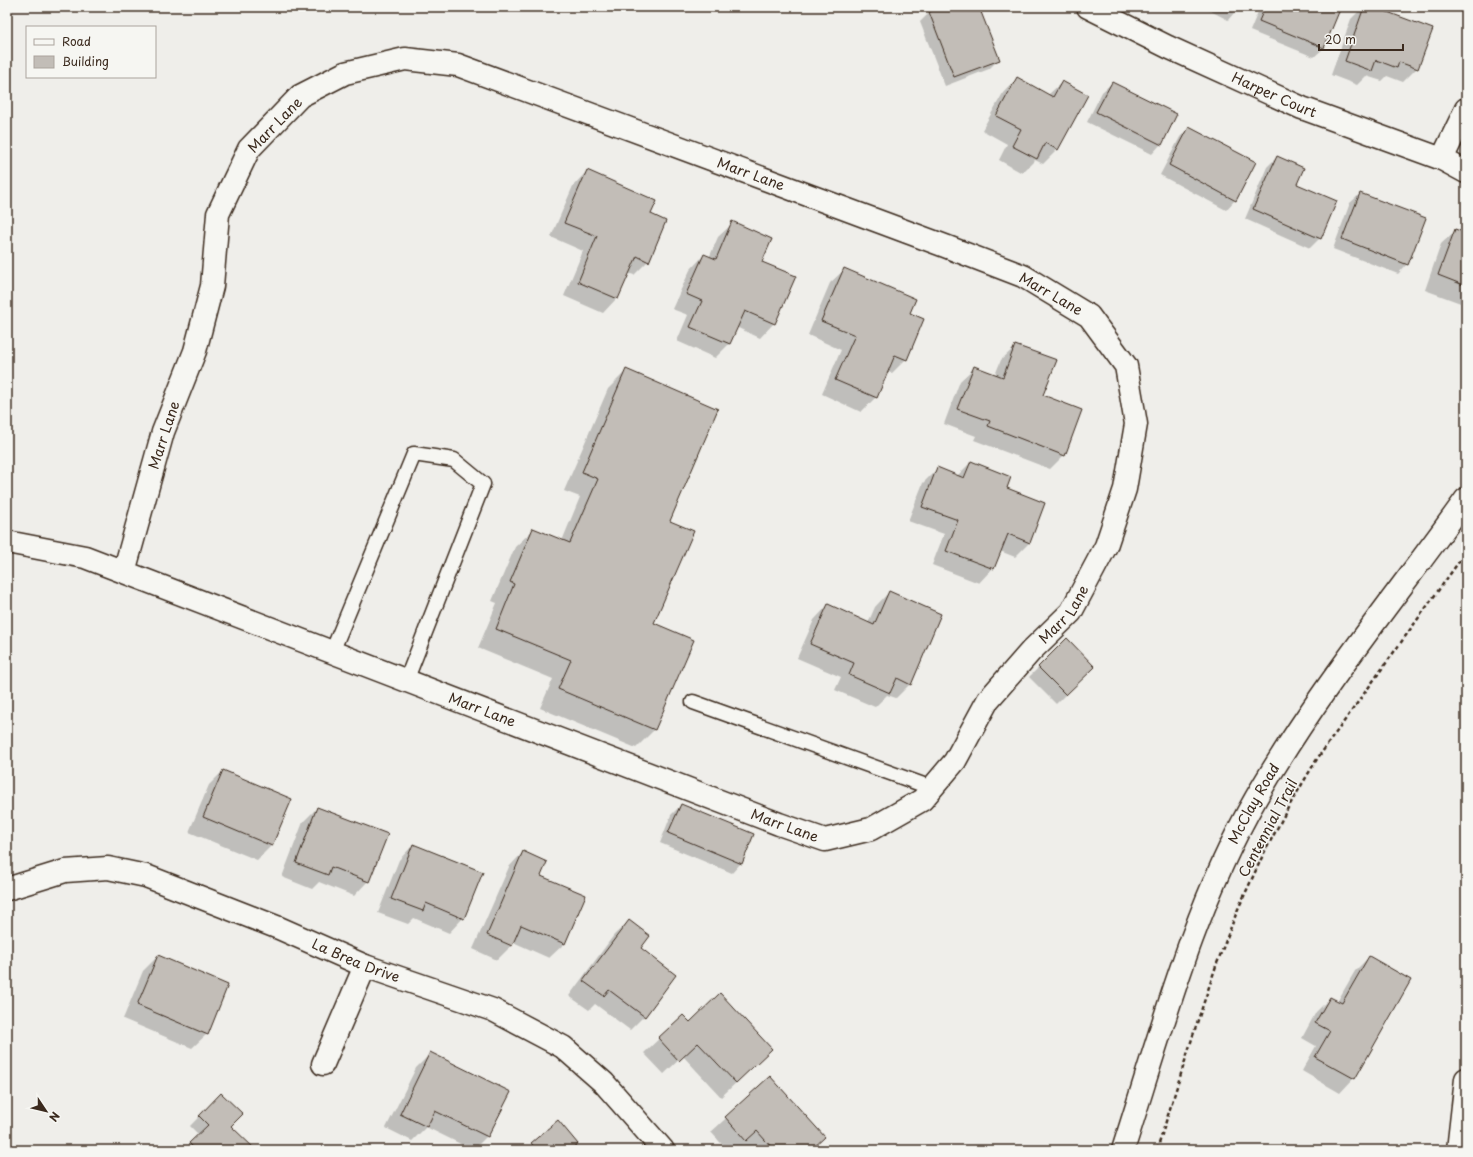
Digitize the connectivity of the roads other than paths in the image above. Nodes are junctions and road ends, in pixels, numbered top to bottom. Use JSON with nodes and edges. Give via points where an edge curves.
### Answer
{"nodes":[{"id":1,"x":1088,"y":7,"type":"edge"},
{"id":2,"x":1466,"y":108,"type":"edge"},
{"id":3,"x":1442,"y":159,"type":"junction"},
{"id":4,"x":1466,"y":172,"type":"edge"},
{"id":5,"x":1466,"y":499,"type":"edge"},
{"id":6,"x":7,"y":542,"type":"edge"},
{"id":7,"x":124,"y":572,"type":"junction"},
{"id":8,"x":332,"y":652,"type":"junction"},
{"id":9,"x":406,"y":681,"type":"junction"},
{"id":10,"x":693,"y":702,"type":"dead end"},
{"id":11,"x":932,"y":788,"type":"junction"},
{"id":12,"x":7,"y":889,"type":"edge"},
{"id":13,"x":365,"y":966,"type":"junction"},
{"id":14,"x":323,"y":1064,"type":"dead end"},
{"id":15,"x":1466,"y":1079,"type":"edge"},
{"id":16,"x":663,"y":1150,"type":"edge"},
{"id":17,"x":1123,"y":1150,"type":"edge"},
{"id":18,"x":1458,"y":1150,"type":"edge"}],
"edges":[{"from":1,"to":3,"type":"street","name":"Harper Court","via":[[1168,47],[1302,108]]},
{"from":2,"to":3,"type":"street"},
{"from":3,"to":4,"type":"street","name":"Harper Court"},
{"from":5,"to":17,"type":"street","name":"McClay Road","via":[[1299,728],[1256,799],[1224,860],[1196,927]]},
{"from":6,"to":7,"type":"street","name":"Marr Lane","via":[[85,557]]},
{"from":7,"to":8,"type":"street","name":"Marr Lane"},
{"from":7,"to":11,"type":"street","name":"Marr Lane","via":[[163,432],[195,351],[212,286],[218,214],[249,149],[300,96],[345,73],[405,59],[458,65],[1023,276],[1089,316],[1126,366],[1136,424],[1125,489],[1106,546],[1071,612],[1031,651],[988,700],[955,761]]},
{"from":8,"to":9,"type":"street","name":"Marr Lane"},
{"from":8,"to":9,"type":"lane","via":[[414,454],[454,460],[483,484]]},
{"from":9,"to":11,"type":"street","name":"Marr Lane","via":[[825,840],[871,829],[922,800]]},
{"from":10,"to":11,"type":"lane"},
{"from":12,"to":13,"type":"street","name":"La Brea Drive","via":[[65,871],[108,868],[146,876],[279,928]]},
{"from":13,"to":14,"type":"street"},
{"from":13,"to":16,"type":"street","name":"La Brea Drive","via":[[493,1010],[563,1047],[604,1084]]},
{"from":15,"to":18,"type":"street"}]}
